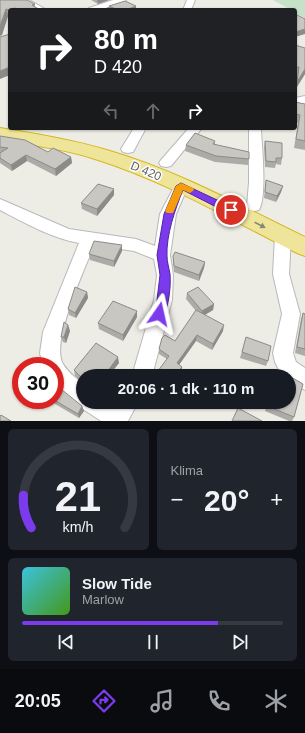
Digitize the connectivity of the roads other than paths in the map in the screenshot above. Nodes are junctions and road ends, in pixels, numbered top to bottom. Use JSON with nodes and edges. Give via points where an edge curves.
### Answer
{"nodes":[{"id":1,"x":22,"y":0,"type":"edge"},
{"id":2,"x":122,"y":0,"type":"edge"},
{"id":3,"x":39,"y":8,"type":"edge"},
{"id":4,"x":98,"y":8,"type":"edge"},
{"id":5,"x":42,"y":130,"type":"edge"},
{"id":6,"x":139,"y":130,"type":"edge"},
{"id":7,"x":194,"y":130,"type":"edge"},
{"id":8,"x":255,"y":130,"type":"dead end"},
{"id":9,"x":0,"y":134,"type":"edge"},
{"id":10,"x":128,"y":149,"type":"junction"},
{"id":11,"x":166,"y":163,"type":"junction"},
{"id":12,"x":181,"y":186,"type":"junction"},
{"id":13,"x":0,"y":204,"type":"edge"},
{"id":14,"x":254,"y":206,"type":"junction"},
{"id":15,"x":305,"y":232,"type":"edge"},
{"id":16,"x":283,"y":236,"type":"junction"},
{"id":17,"x":89,"y":238,"type":"junction"},
{"id":18,"x":305,"y":247,"type":"edge"},
{"id":19,"x":162,"y":255,"type":"junction"},
{"id":20,"x":51,"y":357,"type":"edge"},
{"id":21,"x":145,"y":369,"type":"edge"},
{"id":22,"x":305,"y":380,"type":"edge"},
{"id":23,"x":64,"y":381,"type":"edge"},
{"id":24,"x":76,"y":391,"type":"edge"},
{"id":25,"x":100,"y":409,"type":"edge"},
{"id":26,"x":123,"y":409,"type":"edge"},
{"id":27,"x":116,"y":420,"type":"edge"}],
"edges":[{"from":1,"to":3,"type":"street"},
{"from":2,"to":4,"type":"street"},
{"from":5,"to":10,"type":"highway","via":[[79,136]]},
{"from":6,"to":10,"type":"street"},
{"from":7,"to":11,"type":"street"},
{"from":8,"to":14,"type":"street"},
{"from":9,"to":12,"type":"highway","name":"D 420","via":[[68,145],[118,159]]},
{"from":10,"to":11,"type":"highway"},
{"from":11,"to":14,"type":"highway"},
{"from":12,"to":16,"type":"highway","name":"D 420","one_way":true},
{"from":12,"to":19,"type":"street","via":[[168,214]]},
{"from":13,"to":17,"type":"street","via":[[47,227]]},
{"from":14,"to":15,"type":"highway"},
{"from":16,"to":18,"type":"highway","name":"D 420"},
{"from":16,"to":22,"type":"street","via":[[281,274],[291,314],[283,352],[284,362]]},
{"from":17,"to":19,"type":"street","via":[[136,245]]},
{"from":17,"to":20,"type":"street","via":[[52,332]]},
{"from":19,"to":21,"type":"street","via":[[165,275],[162,300]]},
{"from":23,"to":24,"type":"street"},
{"from":25,"to":27,"type":"street"},
{"from":26,"to":27,"type":"street"}]}
